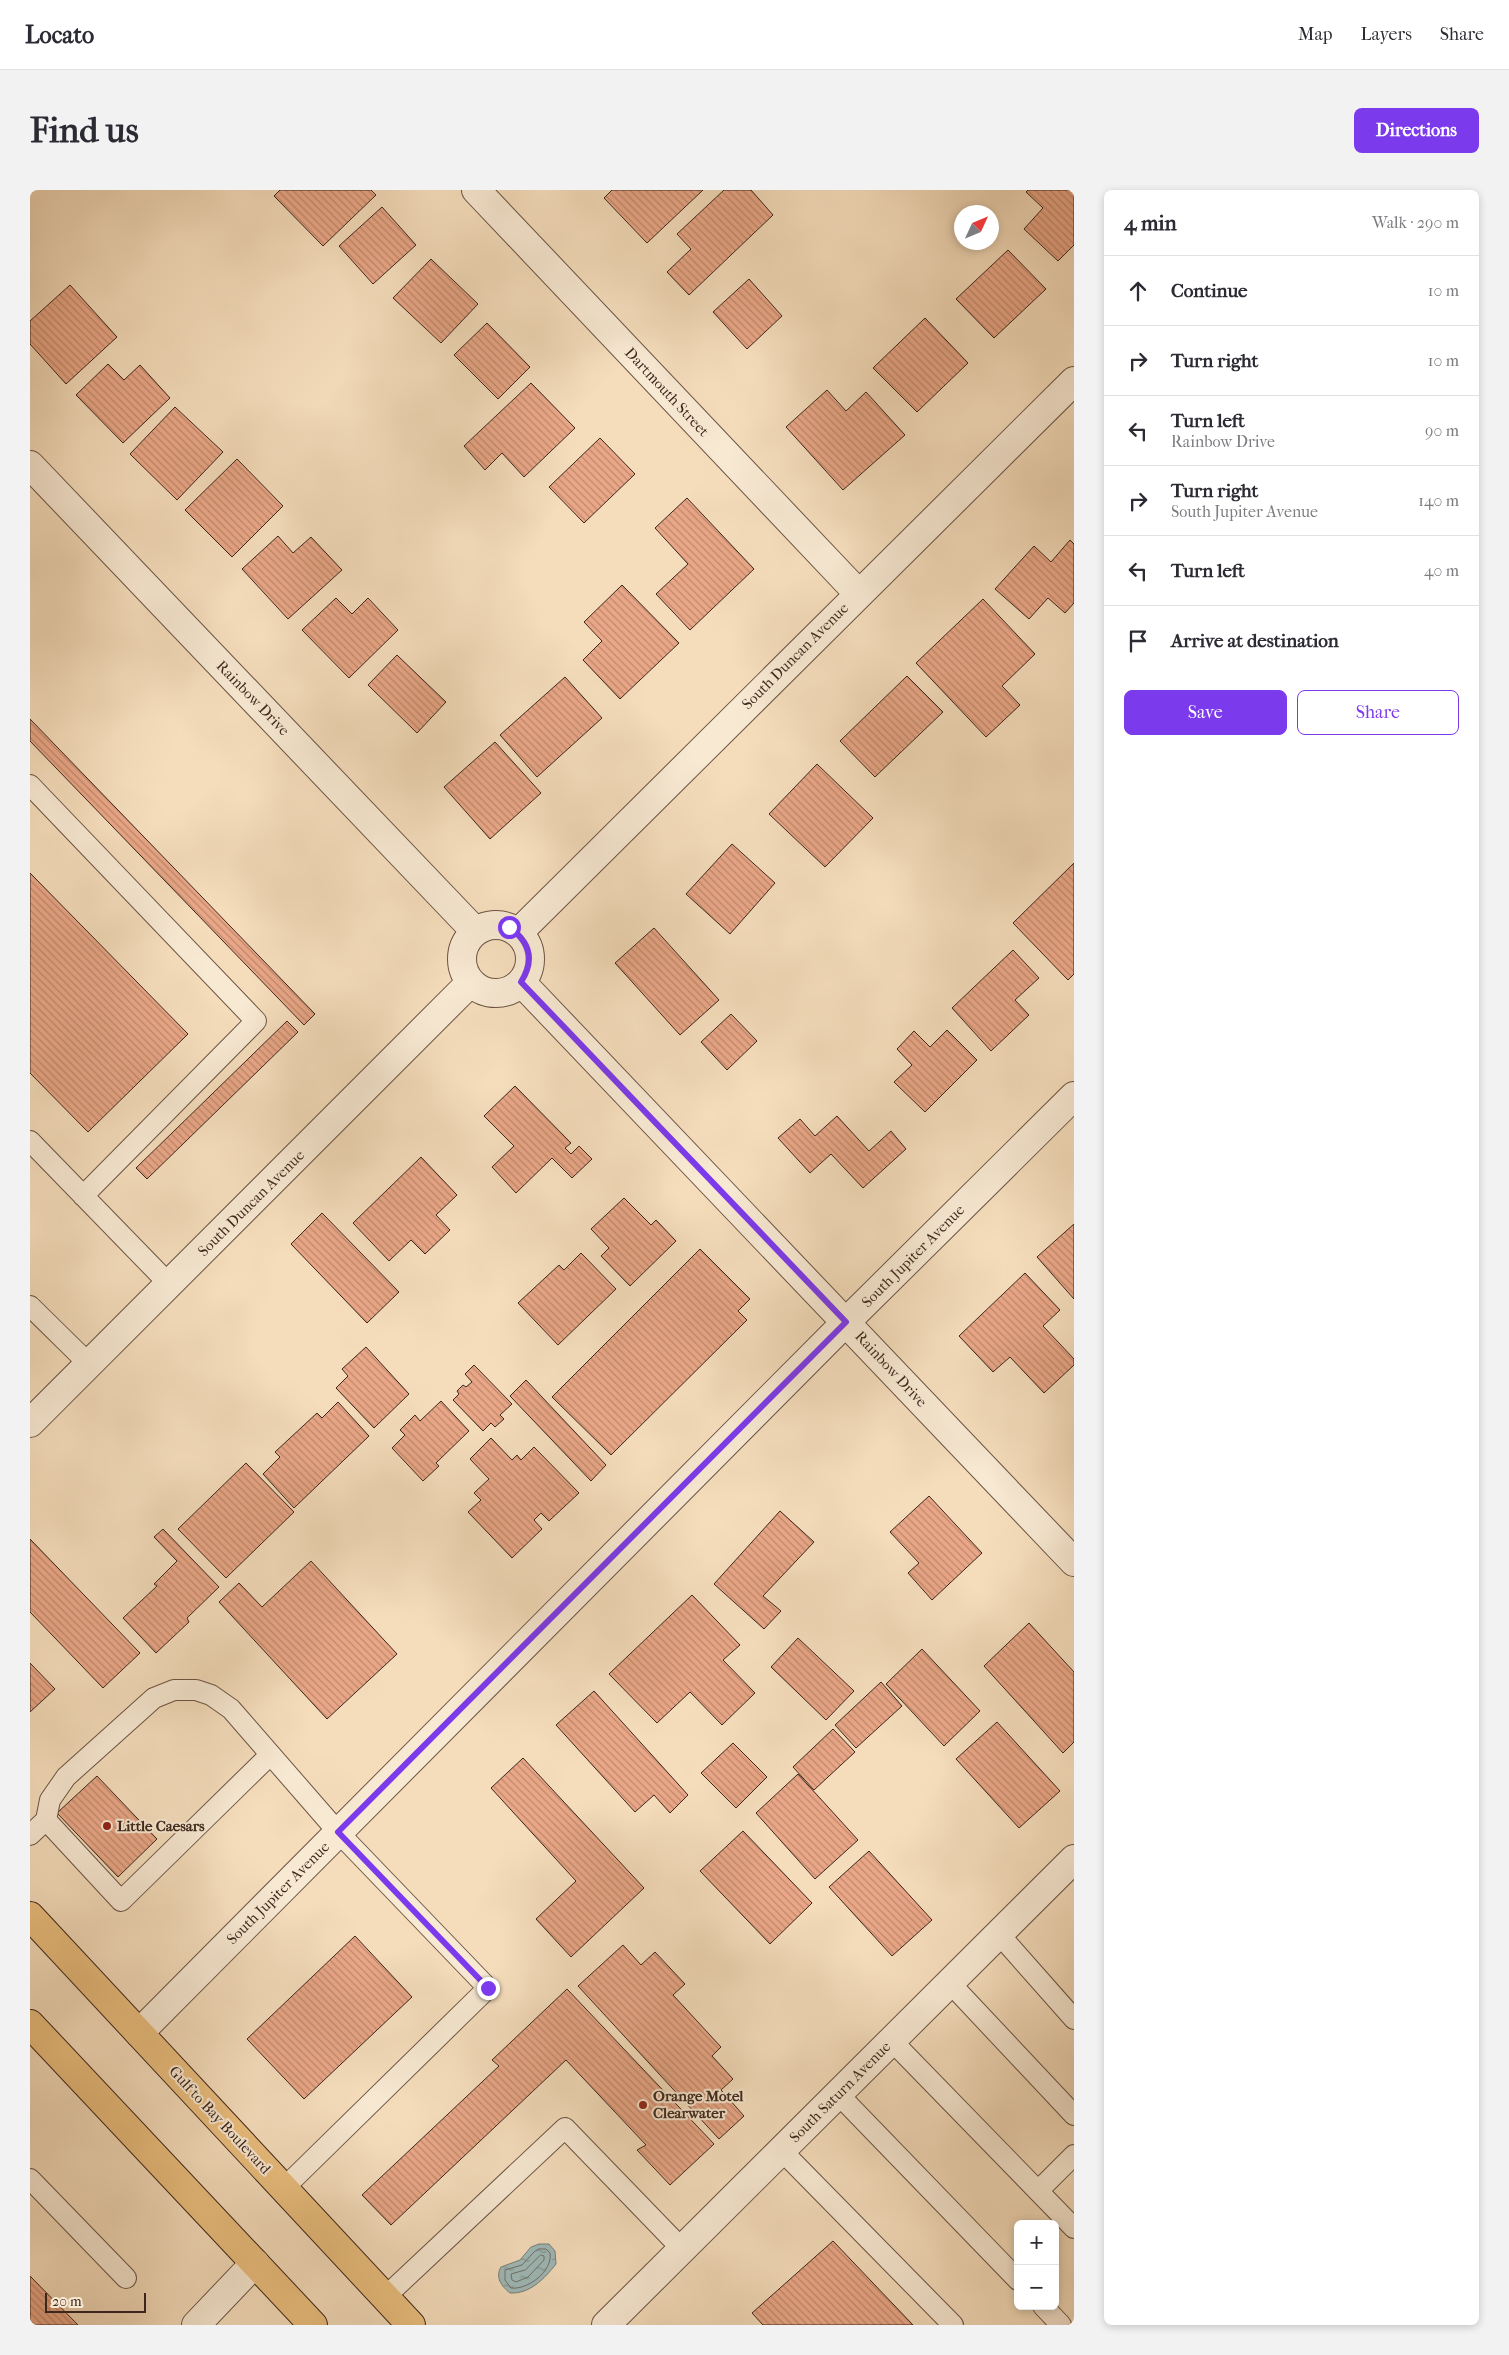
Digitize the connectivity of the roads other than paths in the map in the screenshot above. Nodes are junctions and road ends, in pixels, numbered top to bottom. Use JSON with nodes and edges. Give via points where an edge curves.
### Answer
{"nodes":[{"id":1,"x":476,"y":190,"type":"edge"},
{"id":2,"x":1074,"y":381,"type":"edge"},
{"id":3,"x":30,"y":465,"type":"edge"},
{"id":4,"x":858,"y":593,"type":"junction"},
{"id":5,"x":30,"y":785,"type":"edge"},
{"id":6,"x":475,"y":931,"type":"junction"},
{"id":7,"x":518,"y":933,"type":"junction"},
{"id":8,"x":471,"y":982,"type":"junction"},
{"id":9,"x":521,"y":982,"type":"junction"},
{"id":10,"x":1074,"y":1096,"type":"edge"},
{"id":11,"x":30,"y":1141,"type":"edge"},
{"id":12,"x":83,"y":1196,"type":"junction"},
{"id":13,"x":170,"y":1285,"type":"junction"},
{"id":14,"x":30,"y":1306,"type":"edge"},
{"id":15,"x":846,"y":1322,"type":"junction"},
{"id":16,"x":89,"y":1364,"type":"junction"},
{"id":17,"x":30,"y":1424,"type":"edge"},
{"id":18,"x":1074,"y":1562,"type":"edge"},
{"id":19,"x":270,"y":1755,"type":"junction"},
{"id":20,"x":46,"y":1820,"type":"junction"},
{"id":21,"x":338,"y":1832,"type":"junction"},
{"id":22,"x":30,"y":1835,"type":"edge"},
{"id":23,"x":1074,"y":1859,"type":"edge"},
{"id":24,"x":30,"y":1916,"type":"edge"},
{"id":25,"x":999,"y":1934,"type":"junction"},
{"id":26,"x":950,"y":1983,"type":"junction"},
{"id":27,"x":1074,"y":2019,"type":"edge"},
{"id":28,"x":139,"y":2033,"type":"junction"},
{"id":29,"x":34,"y":2035,"type":"edge"},
{"id":30,"x":892,"y":2041,"type":"junction"},
{"id":31,"x":838,"y":2095,"type":"junction"},
{"id":32,"x":1074,"y":2115,"type":"edge"},
{"id":33,"x":782,"y":2151,"type":"junction"},
{"id":34,"x":1074,"y":2155,"type":"edge"},
{"id":35,"x":30,"y":2179,"type":"edge"},
{"id":36,"x":284,"y":2188,"type":"junction"},
{"id":37,"x":1038,"y":2191,"type":"junction"},
{"id":38,"x":1074,"y":2228,"type":"edge"},
{"id":39,"x":683,"y":2250,"type":"junction"},
{"id":40,"x":255,"y":2263,"type":"junction"},
{"id":41,"x":1014,"y":2276,"type":"edge"},
{"id":42,"x":126,"y":2278,"type":"dead end"},
{"id":43,"x":385,"y":2297,"type":"junction"},
{"id":44,"x":1047,"y":2310,"type":"edge"},
{"id":45,"x":196,"y":2325,"type":"edge"},
{"id":46,"x":313,"y":2325,"type":"edge"},
{"id":47,"x":411,"y":2325,"type":"edge"},
{"id":48,"x":606,"y":2325,"type":"edge"},
{"id":49,"x":953,"y":2325,"type":"edge"},
{"id":50,"x":1061,"y":2325,"type":"edge"}],
"edges":[{"from":1,"to":4,"type":"street","name":"Dartmouth Street"},
{"from":2,"to":4,"type":"street","name":"South Duncan Avenue"},
{"from":3,"to":6,"type":"street","name":"Rainbow Drive"},
{"from":4,"to":7,"type":"street","name":"South Duncan Avenue"},
{"from":5,"to":12,"type":"lane","via":[[256,1021]]},
{"from":6,"to":7,"type":"street","via":[[497,925]]},
{"from":6,"to":8,"type":"street","via":[[462,950],[461,962]]},
{"from":7,"to":9,"type":"street","via":[[529,951],[530,962]]},
{"from":8,"to":9,"type":"street","via":[[490,993],[502,992]]},
{"from":8,"to":13,"type":"street","name":"South Duncan Avenue"},
{"from":9,"to":15,"type":"street","name":"Rainbow Drive"},
{"from":10,"to":15,"type":"street","name":"South Jupiter Avenue"},
{"from":11,"to":12,"type":"lane"},
{"from":12,"to":13,"type":"lane"},
{"from":13,"to":16,"type":"street","name":"South Duncan Avenue"},
{"from":14,"to":16,"type":"lane"},
{"from":15,"to":18,"type":"street","name":"Rainbow Drive"},
{"from":15,"to":21,"type":"street","name":"South Jupiter Avenue"},
{"from":16,"to":17,"type":"street","name":"South Duncan Avenue"},
{"from":19,"to":20,"type":"lane","via":[[231,1709],[211,1695],[196,1690],[174,1690],[154,1698],[66,1777],[50,1800]]},
{"from":19,"to":20,"type":"lane","via":[[121,1901]]},
{"from":19,"to":21,"type":"lane"},
{"from":20,"to":22,"type":"lane"},
{"from":21,"to":28,"type":"street","name":"South Jupiter Avenue"},
{"from":21,"to":36,"type":"lane","via":[[488,1988]]},
{"from":23,"to":25,"type":"street","name":"South Saturn Avenue"},
{"from":24,"to":28,"type":"main road","name":"Gulf to Bay Boulevard"},
{"from":25,"to":26,"type":"street","name":"South Saturn Avenue"},
{"from":25,"to":27,"type":"lane"},
{"from":26,"to":30,"type":"street","name":"South Saturn Avenue"},
{"from":26,"to":32,"type":"lane"},
{"from":28,"to":36,"type":"main road","name":"Gulf to Bay Boulevard"},
{"from":29,"to":40,"type":"main road"},
{"from":30,"to":31,"type":"street","name":"South Saturn Avenue"},
{"from":30,"to":37,"type":"lane"},
{"from":31,"to":33,"type":"street","name":"South Saturn Avenue"},
{"from":31,"to":41,"type":"lane"},
{"from":33,"to":39,"type":"street","name":"South Saturn Avenue"},
{"from":33,"to":49,"type":"lane"},
{"from":34,"to":37,"type":"lane"},
{"from":35,"to":42,"type":"lane"},
{"from":36,"to":43,"type":"main road","name":"Gulf to Bay Boulevard"},
{"from":37,"to":38,"type":"lane"},
{"from":39,"to":43,"type":"lane","via":[[565,2128]]},
{"from":39,"to":48,"type":"street","name":"South Saturn Avenue"},
{"from":40,"to":45,"type":"street"},
{"from":40,"to":46,"type":"main road"},
{"from":43,"to":47,"type":"main road","name":"Gulf to Bay Boulevard"},
{"from":44,"to":50,"type":"lane"}]}
